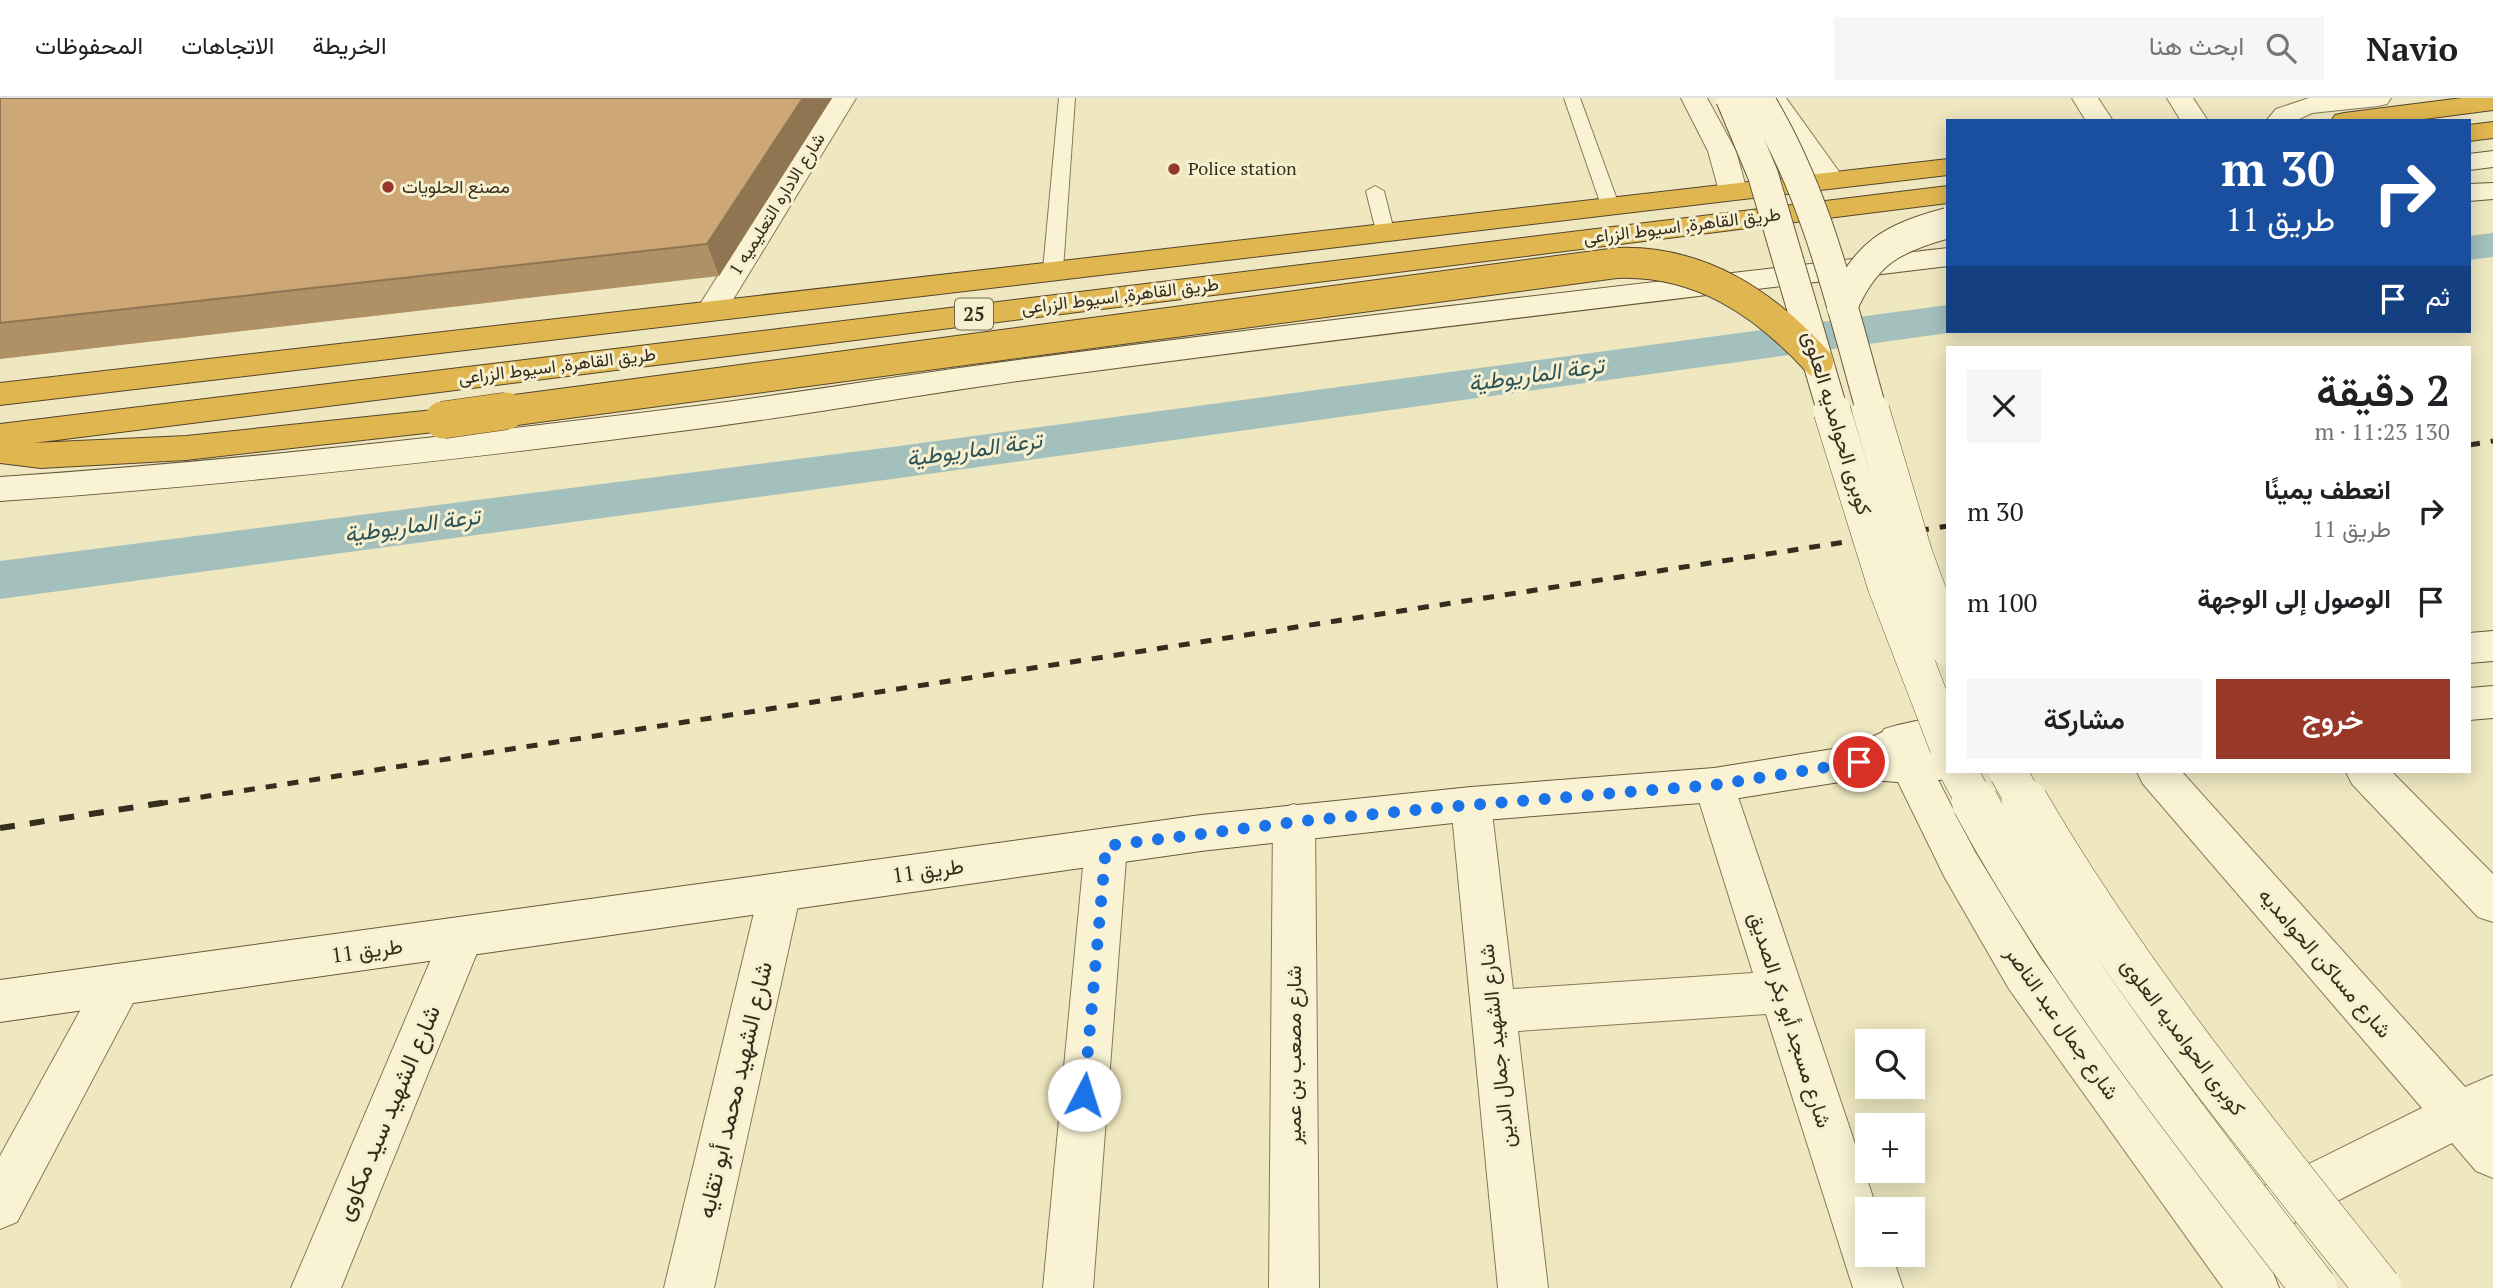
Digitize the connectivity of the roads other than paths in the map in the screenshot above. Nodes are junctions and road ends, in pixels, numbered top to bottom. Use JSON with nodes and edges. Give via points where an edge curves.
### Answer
{"nodes":[{"id":1,"x":843,"y":98,"type":"edge"},
{"id":2,"x":1067,"y":98,"type":"edge"},
{"id":3,"x":1572,"y":98,"type":"edge"},
{"id":4,"x":1694,"y":98,"type":"edge"},
{"id":5,"x":1731,"y":98,"type":"edge"},
{"id":6,"x":1758,"y":98,"type":"edge"},
{"id":7,"x":1773,"y":98,"type":"edge"},
{"id":8,"x":2085,"y":98,"type":"edge"},
{"id":9,"x":2180,"y":98,"type":"edge"},
{"id":10,"x":2378,"y":98,"type":"edge"},
{"id":11,"x":2321,"y":101,"type":"edge"},
{"id":12,"x":2489,"y":103,"type":"edge"},
{"id":13,"x":2099,"y":119,"type":"edge"},
{"id":14,"x":2194,"y":119,"type":"edge"},
{"id":15,"x":2280,"y":119,"type":"edge"},
{"id":16,"x":2360,"y":119,"type":"edge"},
{"id":17,"x":2493,"y":131,"type":"edge"},
{"id":18,"x":2471,"y":133,"type":"edge"},
{"id":19,"x":2493,"y":159,"type":"edge"},
{"id":20,"x":2471,"y":162,"type":"edge"},
{"id":21,"x":1946,"y":167,"type":"edge"},
{"id":22,"x":1831,"y":180,"type":"junction"},
{"id":23,"x":1375,"y":191,"type":"dead end"},
{"id":24,"x":1733,"y":191,"type":"junction"},
{"id":25,"x":2493,"y":191,"type":"edge"},
{"id":26,"x":2471,"y":193,"type":"edge"},
{"id":27,"x":1946,"y":194,"type":"edge"},
{"id":28,"x":1609,"y":205,"type":"junction"},
{"id":29,"x":1946,"y":223,"type":"edge"},
{"id":30,"x":1385,"y":231,"type":"junction"},
{"id":31,"x":1946,"y":257,"type":"edge"},
{"id":32,"x":1053,"y":270,"type":"junction"},
{"id":33,"x":1842,"y":307,"type":"junction"},
{"id":34,"x":712,"y":309,"type":"junction"},
{"id":35,"x":1818,"y":362,"type":"junction"},
{"id":36,"x":0,"y":394,"type":"edge"},
{"id":37,"x":0,"y":436,"type":"edge"},
{"id":38,"x":0,"y":452,"type":"edge"},
{"id":39,"x":0,"y":489,"type":"edge"},
{"id":40,"x":1946,"y":642,"type":"edge"},
{"id":41,"x":2493,"y":646,"type":"edge"},
{"id":42,"x":2471,"y":648,"type":"edge"},
{"id":43,"x":2493,"y":702,"type":"edge"},
{"id":44,"x":2471,"y":704,"type":"edge"},
{"id":45,"x":1946,"y":732,"type":"edge"},
{"id":46,"x":1926,"y":754,"type":"edge"},
{"id":47,"x":1960,"y":773,"type":"edge"},
{"id":48,"x":2009,"y":773,"type":"edge"},
{"id":49,"x":2158,"y":773,"type":"edge"},
{"id":50,"x":2367,"y":773,"type":"edge"},
{"id":51,"x":1714,"y":785,"type":"junction"},
{"id":52,"x":1471,"y":804,"type":"junction"},
{"id":53,"x":1294,"y":822,"type":"junction"},
{"id":54,"x":1106,"y":846,"type":"junction"},
{"id":55,"x":780,"y":892,"type":"junction"},
{"id":56,"x":2493,"y":903,"type":"edge"},
{"id":57,"x":461,"y":938,"type":"junction"},
{"id":58,"x":118,"y":986,"type":"junction"},
{"id":59,"x":1781,"y":992,"type":"junction"},
{"id":60,"x":0,"y":1001,"type":"edge"},
{"id":61,"x":1494,"y":1011,"type":"junction"},
{"id":62,"x":2476,"y":1107,"type":"edge"},
{"id":63,"x":2493,"y":1154,"type":"edge"},
{"id":64,"x":0,"y":1205,"type":"edge"},
{"id":65,"x":1855,"y":1217,"type":"edge"},
{"id":66,"x":2216,"y":1236,"type":"junction"},
{"id":67,"x":1871,"y":1267,"type":"edge"},
{"id":68,"x":316,"y":1288,"type":"edge"},
{"id":69,"x":690,"y":1288,"type":"edge"},
{"id":70,"x":1068,"y":1288,"type":"edge"},
{"id":71,"x":1294,"y":1288,"type":"edge"},
{"id":72,"x":1523,"y":1288,"type":"edge"},
{"id":73,"x":1878,"y":1288,"type":"edge"},
{"id":74,"x":2254,"y":1288,"type":"edge"},
{"id":75,"x":2314,"y":1288,"type":"edge"},
{"id":76,"x":2378,"y":1288,"type":"edge"}],
"edges":[{"from":1,"to":34,"type":"street","name":"شارع الاداره التعليميه 1"},
{"from":2,"to":32,"type":"lane"},
{"from":3,"to":28,"type":"lane"},
{"from":4,"to":24,"type":"street","via":[[1722,151]]},
{"from":5,"to":35,"type":"street","name":"كوبرى الحوامديه العلوى","bridge":true,"via":[[1758,159]]},
{"from":6,"to":33,"type":"street","name":"كوبرى الحوامديه العلوى","bridge":true,"via":[[1797,169]]},
{"from":7,"to":22,"type":"street"},
{"from":8,"to":13,"type":"street"},
{"from":9,"to":14,"type":"street"},
{"from":10,"to":11,"type":"street"},
{"from":11,"to":15,"type":"street","via":[[2298,107]]},
{"from":12,"to":16,"type":"highway"},
{"from":17,"to":18,"type":"highway"},
{"from":19,"to":20,"type":"street"},
{"from":21,"to":22,"type":"highway","name":"طريق القاهرة, اسيوط الزراعى","number":"25"},
{"from":22,"to":24,"type":"highway","name":"طريق القاهرة, اسيوط الزراعى","number":"25"},
{"from":23,"to":30,"type":"lane"},
{"from":24,"to":28,"type":"highway","name":"طريق القاهرة, اسيوط الزراعى","number":"25"},
{"from":25,"to":26,"type":"street"},
{"from":27,"to":37,"type":"highway","name":"طريق القاهرة, اسيوط الزراعى","number":"25"},
{"from":28,"to":30,"type":"highway","name":"طريق القاهرة, اسيوط الزراعى","number":"25"},
{"from":29,"to":33,"type":"street","bridge":true,"via":[[1890,243],[1867,260],[1852,280]]},
{"from":30,"to":32,"type":"highway","name":"طريق القاهرة, اسيوط الزراعى","number":"25"},
{"from":31,"to":39,"type":"street","via":[[1341,329],[443,448]]},
{"from":32,"to":34,"type":"highway","name":"طريق القاهرة, اسيوط الزراعى","number":"25"},
{"from":33,"to":40,"type":"street","name":"كوبرى الحوامديه العلوى","bridge":true,"via":[[1894,494]]},
{"from":34,"to":36,"type":"highway","name":"طريق القاهرة, اسيوط الزراعى","number":"25"},
{"from":35,"to":38,"type":"highway","bridge":true,"via":[[1760,305],[1718,282],[1683,270],[1635,263],[1573,267],[443,420],[186,448],[41,456]]},
{"from":35,"to":46,"type":"street","name":"كوبرى الحوامديه العلوى","bridge":true,"via":[[1912,657]]},
{"from":41,"to":42,"type":"street"},
{"from":43,"to":44,"type":"street"},
{"from":45,"to":46,"type":"street","name":"طريق 11"},
{"from":46,"to":51,"type":"street","name":"طريق 11"},
{"from":46,"to":66,"type":"street","name":"شارع جمال عبد الناصر","via":[[1960,865],[2025,974]]},
{"from":47,"to":75,"type":"street","bridge":true,"via":[[1990,832],[2072,964]]},
{"from":48,"to":76,"type":"street","name":"كوبرى الحوامديه العلوى","bridge":true,"via":[[2079,893],[2131,968]]},
{"from":49,"to":62,"type":"street","name":"شارع مساكن الحوامديه"},
{"from":50,"to":56,"type":"street"},
{"from":51,"to":52,"type":"street","name":"طريق 11"},
{"from":51,"to":59,"type":"street","name":"شارع مسجد أبو بكر الصديق"},
{"from":52,"to":53,"type":"street","name":"طريق 11"},
{"from":52,"to":61,"type":"street","name":"شارع الشهيد جمال الدين"},
{"from":53,"to":54,"type":"street","name":"طريق 11"},
{"from":53,"to":71,"type":"street","name":"شارع مصعب بن عمير"},
{"from":54,"to":55,"type":"street","name":"طريق 11"},
{"from":54,"to":70,"type":"street"},
{"from":55,"to":57,"type":"street","name":"طريق 11"},
{"from":55,"to":69,"type":"street","name":"شارع الشهيد محمد أبو تقايه"},
{"from":57,"to":58,"type":"street","name":"طريق 11"},
{"from":57,"to":68,"type":"street","name":"شارع الشهيد سيد مكاوى"},
{"from":58,"to":60,"type":"street","name":"طريق 11"},
{"from":58,"to":64,"type":"street"},
{"from":59,"to":61,"type":"street"},
{"from":59,"to":65,"type":"street","name":"شارع مسجد أبو بكر الصديق"},
{"from":61,"to":72,"type":"street","name":"شارع الشهيد جمال الدين"},
{"from":62,"to":63,"type":"street","name":"شارع مساكن الحوامديه"},
{"from":62,"to":66,"type":"street"},
{"from":66,"to":74,"type":"street","name":"شارع جمال عبد الناصر"},
{"from":67,"to":73,"type":"street","name":"شارع مسجد أبو بكر الصديق"}]}
